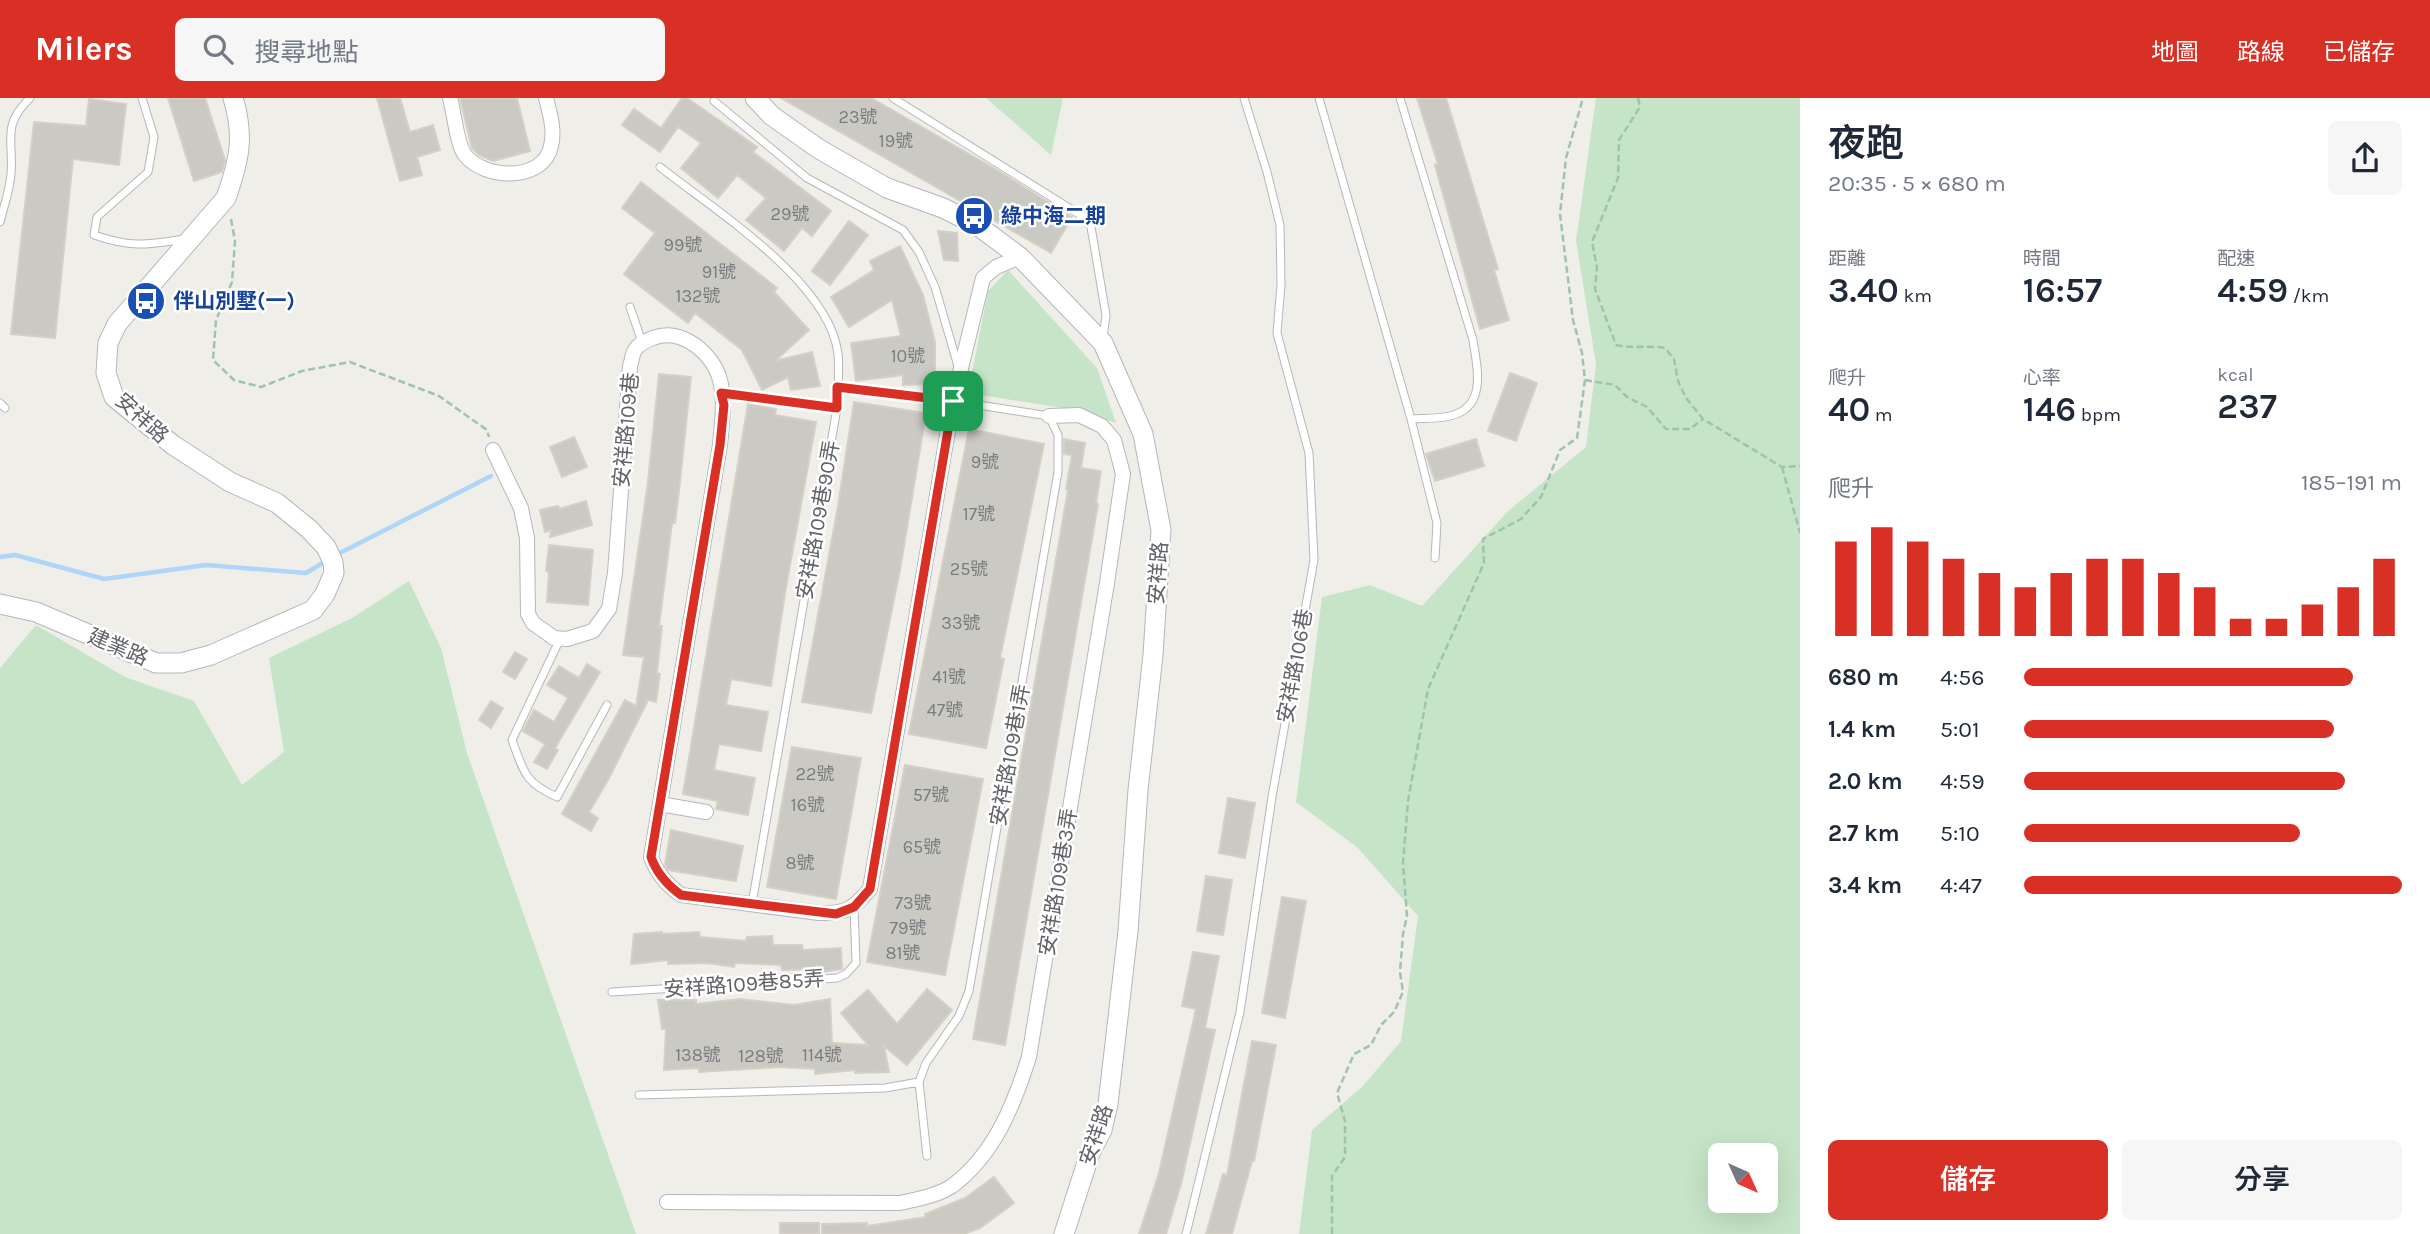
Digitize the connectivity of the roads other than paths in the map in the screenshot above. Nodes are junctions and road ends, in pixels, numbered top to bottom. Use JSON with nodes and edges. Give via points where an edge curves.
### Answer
{"nodes":[{"id":1,"x":30,"y":98,"type":"edge"},
{"id":2,"x":142,"y":98,"type":"edge"},
{"id":3,"x":233,"y":98,"type":"edge"},
{"id":4,"x":450,"y":98,"type":"edge"},
{"id":5,"x":546,"y":98,"type":"edge"},
{"id":6,"x":755,"y":98,"type":"edge"},
{"id":7,"x":893,"y":98,"type":"edge"},
{"id":8,"x":1244,"y":98,"type":"edge"},
{"id":9,"x":1320,"y":98,"type":"edge"},
{"id":10,"x":1400,"y":98,"type":"edge"},
{"id":11,"x":715,"y":101,"type":"dead end"},
{"id":12,"x":660,"y":167,"type":"dead end"},
{"id":13,"x":0,"y":222,"type":"edge"},
{"id":14,"x":193,"y":237,"type":"junction"},
{"id":15,"x":1020,"y":257,"type":"junction"},
{"id":16,"x":630,"y":307,"type":"dead end"},
{"id":17,"x":642,"y":342,"type":"junction"},
{"id":18,"x":1103,"y":343,"type":"junction"},
{"id":19,"x":960,"y":373,"type":"junction"},
{"id":20,"x":953,"y":401,"type":"junction"},
{"id":21,"x":1049,"y":416,"type":"junction"},
{"id":22,"x":1411,"y":419,"type":"junction"},
{"id":23,"x":493,"y":450,"type":"road end"},
{"id":24,"x":1435,"y":558,"type":"dead end"},
{"id":25,"x":0,"y":604,"type":"edge"},
{"id":26,"x":313,"y":610,"type":"joint"},
{"id":27,"x":560,"y":638,"type":"junction"},
{"id":28,"x":607,"y":705,"type":"dead end"},
{"id":29,"x":660,"y":804,"type":"junction"},
{"id":30,"x":706,"y":812,"type":"dead end"},
{"id":31,"x":752,"y":904,"type":"junction"},
{"id":32,"x":854,"y":907,"type":"junction"},
{"id":33,"x":612,"y":992,"type":"dead end"},
{"id":34,"x":919,"y":1082,"type":"junction"},
{"id":35,"x":639,"y":1096,"type":"dead end"},
{"id":36,"x":927,"y":1156,"type":"dead end"},
{"id":37,"x":667,"y":1202,"type":"dead end"},
{"id":38,"x":1064,"y":1234,"type":"edge"},
{"id":39,"x":1186,"y":1234,"type":"edge"}],
"edges":[{"from":1,"to":13,"type":"lane","via":[[12,122],[11,174]]},
{"from":2,"to":14,"type":"lane","via":[[154,136],[148,172],[97,218],[94,235],[140,246]]},
{"from":3,"to":14,"type":"street","name":"安祥路","via":[[241,144],[235,174],[213,215]]},
{"from":4,"to":5,"type":"street","via":[[464,154],[474,164],[498,174],[538,166],[551,149]]},
{"from":6,"to":15,"type":"street","name":"安祥路","via":[[819,149],[887,188],[977,225]]},
{"from":7,"to":18,"type":"lane","via":[[1090,221],[1106,315]]},
{"from":8,"to":39,"type":"lane","name":"安祥路106巷","via":[[1280,225],[1277,333],[1309,453],[1314,560],[1240,1012]]},
{"from":9,"to":22,"type":"lane"},
{"from":10,"to":22,"type":"lane","via":[[1473,340],[1479,381],[1473,400],[1462,411]]},
{"from":11,"to":19,"type":"lane","via":[[807,178],[903,230],[935,287]]},
{"from":12,"to":31,"type":"lane","name":"安祥路109巷90弄","via":[[779,260],[803,285],[825,317],[838,353],[837,408]]},
{"from":14,"to":26,"type":"street","name":"安祥路","via":[[117,324],[108,343],[106,373],[114,397],[129,412],[230,482],[277,503],[326,547],[334,573]]},
{"from":15,"to":18,"type":"street","name":"安祥路"},
{"from":15,"to":19,"type":"street","via":[[983,278]]},
{"from":16,"to":17,"type":"lane"},
{"from":17,"to":27,"type":"street","name":"安祥路109巷","via":[[631,366],[609,609],[593,631]]},
{"from":17,"to":29,"type":"street","name":"安祥路109巷","via":[[674,334],[697,346],[716,370],[724,405]]},
{"from":18,"to":38,"type":"street","name":"安祥路","via":[[1143,434],[1161,530],[1128,931],[1108,1104]]},
{"from":19,"to":20,"type":"street"},
{"from":20,"to":21,"type":"lane","name":"安祥路109巷3弄"},
{"from":20,"to":32,"type":"street","via":[[870,889]]},
{"from":21,"to":34,"type":"lane","name":"安祥路109巷1弄","via":[[1058,435],[1058,472],[969,991]]},
{"from":21,"to":37,"type":"street","name":"安祥路109巷3弄","via":[[1079,415],[1101,426],[1114,440],[1123,474],[1029,1057],[1016,1100],[993,1142],[971,1169],[950,1187],[924,1198],[900,1203]]},
{"from":22,"to":24,"type":"lane","via":[[1437,523]]},
{"from":23,"to":27,"type":"street","via":[[521,508],[527,538],[528,614],[533,623]]},
{"from":25,"to":26,"type":"street","name":"建業路","via":[[36,612],[156,663],[181,663],[211,655]]},
{"from":27,"to":28,"type":"lane","via":[[513,740],[524,774],[539,789],[557,797]]},
{"from":29,"to":30,"type":"street"},
{"from":29,"to":31,"type":"street","name":"安祥路109巷","via":[[651,857],[655,870],[670,887],[681,895]]},
{"from":31,"to":32,"type":"street","name":"安祥路109巷","via":[[836,914]]},
{"from":32,"to":33,"type":"lane","name":"安祥路109巷85弄","via":[[856,963],[837,978]]},
{"from":34,"to":35,"type":"lane","via":[[885,1088]]},
{"from":34,"to":36,"type":"lane"}]}
